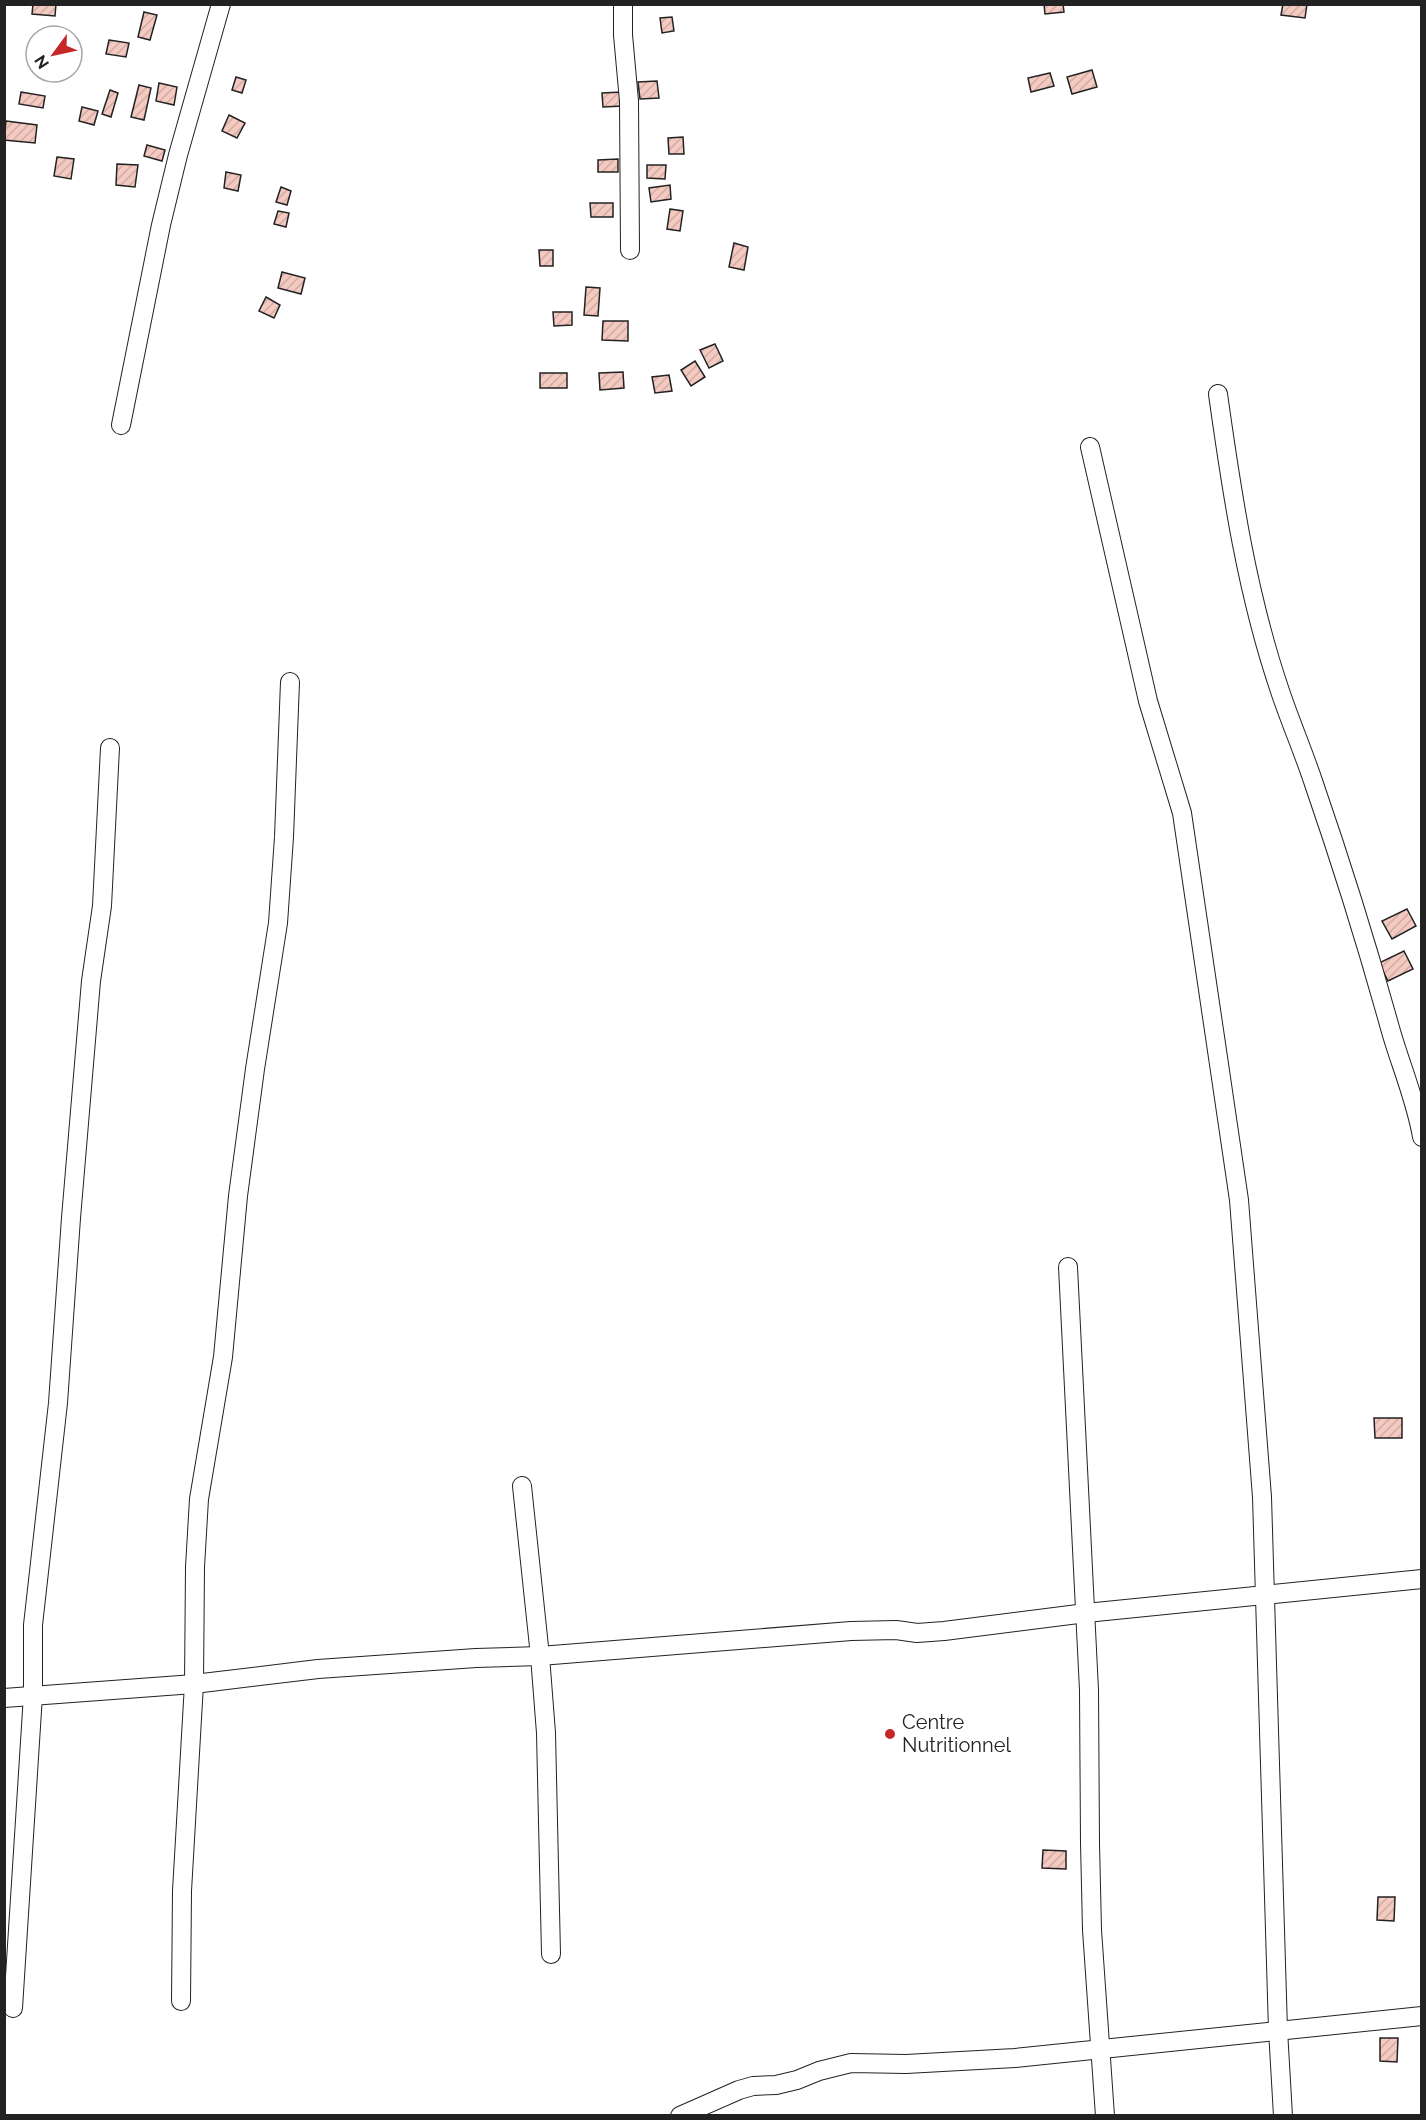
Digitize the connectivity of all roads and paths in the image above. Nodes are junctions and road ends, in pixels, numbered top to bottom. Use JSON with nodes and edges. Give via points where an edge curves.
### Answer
{"nodes":[{"id":1,"x":221,"y":4,"type":"edge"},
{"id":2,"x":623,"y":4,"type":"edge"},
{"id":3,"x":630,"y":250,"type":"dead end"},
{"id":4,"x":1218,"y":394,"type":"dead end"},
{"id":5,"x":121,"y":425,"type":"dead end"},
{"id":6,"x":1090,"y":447,"type":"dead end"},
{"id":7,"x":290,"y":682,"type":"dead end"},
{"id":8,"x":110,"y":748,"type":"dead end"},
{"id":9,"x":1422,"y":1137,"type":"edge"},
{"id":10,"x":1068,"y":1267,"type":"dead end"},
{"id":11,"x":522,"y":1486,"type":"dead end"},
{"id":12,"x":1422,"y":1579,"type":"edge"},
{"id":13,"x":1266,"y":1596,"type":"junction"},
{"id":14,"x":1086,"y":1613,"type":"junction"},
{"id":15,"x":540,"y":1656,"type":"junction"},
{"id":16,"x":194,"y":1684,"type":"junction"},
{"id":17,"x":33,"y":1695,"type":"junction"},
{"id":18,"x":4,"y":1698,"type":"edge"},
{"id":19,"x":551,"y":1954,"type":"dead end"},
{"id":20,"x":181,"y":2001,"type":"dead end"},
{"id":21,"x":13,"y":2008,"type":"dead end"},
{"id":22,"x":1422,"y":2016,"type":"edge"},
{"id":23,"x":1278,"y":2030,"type":"junction"},
{"id":24,"x":1100,"y":2050,"type":"junction"},
{"id":25,"x":680,"y":2115,"type":"edge"},
{"id":26,"x":1105,"y":2115,"type":"edge"},
{"id":27,"x":1283,"y":2115,"type":"edge"}],
"edges":[{"from":1,"to":5,"type":"street","via":[[161,225]]},
{"from":2,"to":3,"type":"street","via":[[629,101]]},
{"from":4,"to":9,"type":"street","via":[[1234,508],[1251,590],[1280,690],[1363,934]]},
{"from":6,"to":13,"type":"street","via":[[1148,701],[1182,813],[1239,1200]]},
{"from":7,"to":16,"type":"street","via":[[278,923],[238,1196],[223,1358],[199,1499]]},
{"from":8,"to":17,"type":"street","via":[[102,906],[91,981],[58,1403],[33,1625]]},
{"from":10,"to":14,"type":"street"},
{"from":11,"to":15,"type":"street"},
{"from":12,"to":13,"type":"street"},
{"from":13,"to":14,"type":"street"},
{"from":13,"to":23,"type":"street"},
{"from":14,"to":15,"type":"street","via":[[944,1631],[851,1631]]},
{"from":14,"to":24,"type":"street","via":[[1091,1886]]},
{"from":15,"to":16,"type":"street","via":[[318,1669]]},
{"from":15,"to":19,"type":"street","via":[[546,1733]]},
{"from":16,"to":17,"type":"street"},
{"from":16,"to":20,"type":"street","via":[[182,1891]]},
{"from":17,"to":18,"type":"street"},
{"from":17,"to":21,"type":"street"},
{"from":22,"to":23,"type":"street"},
{"from":23,"to":24,"type":"street"},
{"from":23,"to":27,"type":"street"},
{"from":24,"to":25,"type":"street","via":[[906,2064],[851,2063],[776,2085],[753,2086]]},
{"from":24,"to":26,"type":"street"}]}
